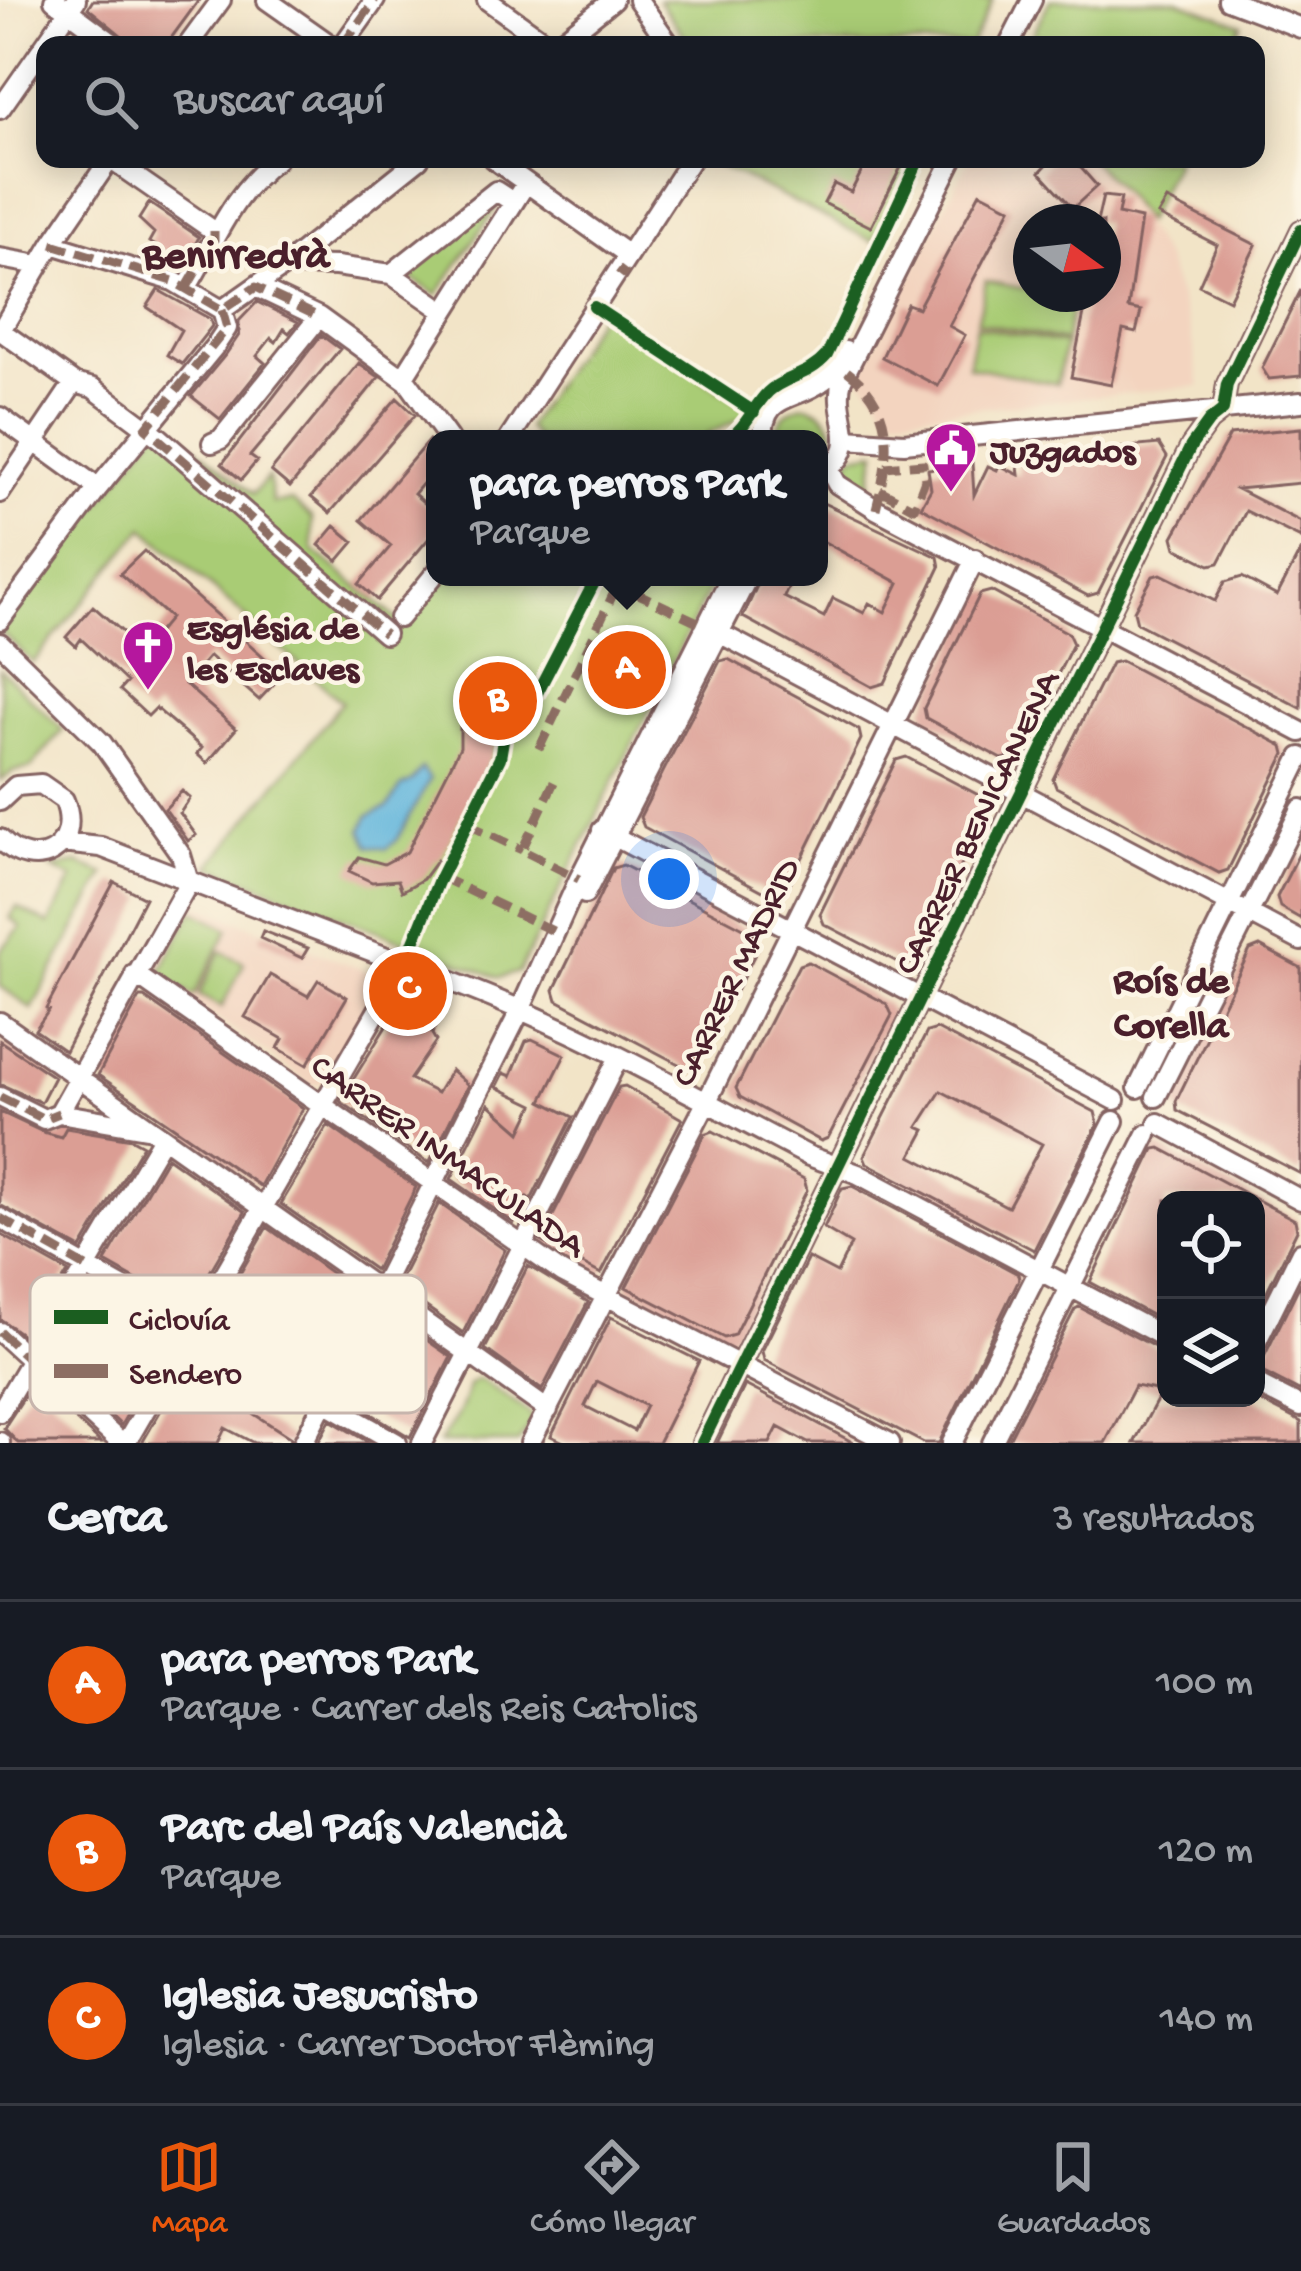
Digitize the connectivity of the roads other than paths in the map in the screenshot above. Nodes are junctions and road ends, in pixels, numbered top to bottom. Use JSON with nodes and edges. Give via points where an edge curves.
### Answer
{"nodes":[{"id":1,"x":220,"y":0,"type":"edge"},
{"id":2,"x":267,"y":0,"type":"edge"},
{"id":3,"x":375,"y":0,"type":"edge"},
{"id":4,"x":487,"y":0,"type":"edge"},
{"id":5,"x":613,"y":0,"type":"edge"},
{"id":6,"x":638,"y":0,"type":"edge"},
{"id":7,"x":1020,"y":0,"type":"edge"},
{"id":8,"x":1032,"y":0,"type":"edge"},
{"id":9,"x":1228,"y":0,"type":"edge"},
{"id":10,"x":66,"y":4,"type":"edge"},
{"id":11,"x":1301,"y":28,"type":"edge"},
{"id":12,"x":46,"y":36,"type":"edge"},
{"id":13,"x":104,"y":36,"type":"edge"},
{"id":14,"x":194,"y":36,"type":"edge"},
{"id":15,"x":318,"y":36,"type":"edge"},
{"id":16,"x":350,"y":36,"type":"edge"},
{"id":17,"x":540,"y":36,"type":"edge"},
{"id":18,"x":565,"y":36,"type":"edge"},
{"id":19,"x":664,"y":36,"type":"edge"},
{"id":20,"x":1002,"y":36,"type":"edge"},
{"id":21,"x":1014,"y":36,"type":"edge"},
{"id":22,"x":36,"y":51,"type":"edge"},
{"id":23,"x":0,"y":108,"type":"edge"},
{"id":24,"x":104,"y":168,"type":"edge"},
{"id":25,"x":123,"y":168,"type":"edge"},
{"id":26,"x":261,"y":168,"type":"edge"},
{"id":27,"x":408,"y":168,"type":"edge"},
{"id":28,"x":506,"y":168,"type":"edge"},
{"id":29,"x":685,"y":168,"type":"edge"},
{"id":30,"x":937,"y":168,"type":"edge"},
{"id":31,"x":948,"y":168,"type":"edge"},
{"id":32,"x":526,"y":183,"type":"junction"},
{"id":33,"x":513,"y":202,"type":"junction"},
{"id":34,"x":1301,"y":230,"type":"edge"},
{"id":35,"x":214,"y":231,"type":"junction"},
{"id":36,"x":52,"y":244,"type":"junction"},
{"id":37,"x":627,"y":254,"type":"junction"},
{"id":38,"x":0,"y":258,"type":"edge"},
{"id":39,"x":39,"y":265,"type":"junction"},
{"id":40,"x":286,"y":265,"type":"junction"},
{"id":41,"x":391,"y":274,"type":"junction"},
{"id":42,"x":256,"y":286,"type":"junction"},
{"id":43,"x":187,"y":287,"type":"junction"},
{"id":44,"x":222,"y":310,"type":"junction"},
{"id":45,"x":444,"y":311,"type":"junction"},
{"id":46,"x":319,"y":316,"type":"junction"},
{"id":47,"x":0,"y":332,"type":"edge"},
{"id":48,"x":403,"y":378,"type":"junction"},
{"id":49,"x":74,"y":383,"type":"junction"},
{"id":50,"x":801,"y":392,"type":"junction"},
{"id":51,"x":1301,"y":402,"type":"edge"},
{"id":52,"x":1223,"y":410,"type":"junction"},
{"id":53,"x":842,"y":415,"type":"junction"},
{"id":54,"x":0,"y":417,"type":"edge"},
{"id":55,"x":1163,"y":417,"type":"junction"},
{"id":56,"x":146,"y":428,"type":"junction"},
{"id":57,"x":442,"y":430,"type":"edge"},
{"id":58,"x":515,"y":430,"type":"edge"},
{"id":59,"x":765,"y":430,"type":"edge"},
{"id":60,"x":847,"y":439,"type":"junction"},
{"id":61,"x":35,"y":443,"type":"junction"},
{"id":62,"x":212,"y":443,"type":"dead end"},
{"id":63,"x":1191,"y":446,"type":"junction"},
{"id":64,"x":828,"y":469,"type":"edge"},
{"id":65,"x":828,"y":476,"type":"edge"},
{"id":66,"x":98,"y":488,"type":"junction"},
{"id":67,"x":0,"y":493,"type":"edge"},
{"id":68,"x":975,"y":559,"type":"junction"},
{"id":69,"x":426,"y":583,"type":"edge"},
{"id":70,"x":727,"y":586,"type":"edge"},
{"id":71,"x":742,"y":586,"type":"edge"},
{"id":72,"x":0,"y":620,"type":"edge"},
{"id":73,"x":1103,"y":627,"type":"junction"},
{"id":74,"x":713,"y":629,"type":"junction"},
{"id":75,"x":0,"y":643,"type":"edge"},
{"id":76,"x":890,"y":725,"type":"junction"},
{"id":77,"x":1301,"y":732,"type":"edge"},
{"id":78,"x":1301,"y":758,"type":"edge"},
{"id":79,"x":1021,"y":794,"type":"junction"},
{"id":80,"x":2,"y":796,"type":"edge"},
{"id":81,"x":1301,"y":808,"type":"edge"},
{"id":82,"x":69,"y":812,"type":"junction"},
{"id":83,"x":608,"y":833,"type":"junction"},
{"id":84,"x":0,"y":839,"type":"edge"},
{"id":85,"x":61,"y":843,"type":"junction"},
{"id":86,"x":101,"y":847,"type":"junction"},
{"id":87,"x":190,"y":882,"type":"junction"},
{"id":88,"x":1229,"y":904,"type":"junction"},
{"id":89,"x":1250,"y":914,"type":"junction"},
{"id":90,"x":790,"y":929,"type":"junction"},
{"id":91,"x":1301,"y":941,"type":"edge"},
{"id":92,"x":410,"y":967,"type":"junction"},
{"id":93,"x":135,"y":974,"type":"junction"},
{"id":94,"x":530,"y":984,"type":"junction"},
{"id":95,"x":493,"y":997,"type":"junction"},
{"id":96,"x":921,"y":998,"type":"junction"},
{"id":97,"x":522,"y":1008,"type":"junction"},
{"id":98,"x":0,"y":1022,"type":"edge"},
{"id":99,"x":619,"y":1058,"type":"junction"},
{"id":100,"x":77,"y":1076,"type":"junction"},
{"id":101,"x":1147,"y":1092,"type":"junction"},
{"id":102,"x":0,"y":1097,"type":"edge"},
{"id":103,"x":1115,"y":1100,"type":"junction"},
{"id":104,"x":706,"y":1102,"type":"junction"},
{"id":105,"x":322,"y":1105,"type":"junction"},
{"id":106,"x":59,"y":1113,"type":"junction"},
{"id":107,"x":1114,"y":1121,"type":"junction"},
{"id":108,"x":1152,"y":1128,"type":"junction"},
{"id":109,"x":154,"y":1134,"type":"junction"},
{"id":110,"x":837,"y":1167,"type":"junction"},
{"id":111,"x":434,"y":1184,"type":"junction"},
{"id":112,"x":1301,"y":1200,"type":"edge"},
{"id":113,"x":262,"y":1208,"type":"junction"},
{"id":114,"x":2,"y":1219,"type":"edge"},
{"id":115,"x":524,"y":1246,"type":"junction"},
{"id":116,"x":1301,"y":1252,"type":"edge"},
{"id":117,"x":86,"y":1267,"type":"junction"},
{"id":118,"x":1038,"y":1272,"type":"junction"},
{"id":119,"x":81,"y":1275,"type":"edge"},
{"id":120,"x":100,"y":1275,"type":"edge"},
{"id":121,"x":223,"y":1275,"type":"edge"},
{"id":122,"x":358,"y":1275,"type":"edge"},
{"id":123,"x":388,"y":1275,"type":"edge"},
{"id":124,"x":1070,"y":1288,"type":"junction"},
{"id":125,"x":608,"y":1296,"type":"junction"},
{"id":126,"x":426,"y":1323,"type":"edge"},
{"id":127,"x":1265,"y":1325,"type":"edge"},
{"id":128,"x":0,"y":1332,"type":"edge"},
{"id":129,"x":1157,"y":1333,"type":"edge"},
{"id":130,"x":468,"y":1353,"type":"junction"},
{"id":131,"x":30,"y":1360,"type":"joint"},
{"id":132,"x":741,"y":1365,"type":"junction"},
{"id":133,"x":1265,"y":1389,"type":"edge"},
{"id":134,"x":1301,"y":1407,"type":"edge"},
{"id":135,"x":548,"y":1410,"type":"junction"},
{"id":136,"x":0,"y":1412,"type":"edge"},
{"id":137,"x":90,"y":1413,"type":"edge"},
{"id":138,"x":142,"y":1413,"type":"edge"},
{"id":139,"x":318,"y":1413,"type":"edge"},
{"id":140,"x":343,"y":1413,"type":"edge"},
{"id":141,"x":124,"y":1443,"type":"edge"},
{"id":142,"x":303,"y":1443,"type":"edge"},
{"id":143,"x":397,"y":1443,"type":"edge"},
{"id":144,"x":422,"y":1443,"type":"edge"},
{"id":145,"x":530,"y":1443,"type":"edge"},
{"id":146,"x":702,"y":1443,"type":"edge"},
{"id":147,"x":890,"y":1443,"type":"edge"},
{"id":148,"x":952,"y":1443,"type":"edge"},
{"id":149,"x":992,"y":1443,"type":"edge"}],
"edges":[{"from":1,"to":14,"type":"street"},
{"from":2,"to":15,"type":"street"},
{"from":3,"to":16,"type":"street"},
{"from":4,"to":17,"type":"street"},
{"from":5,"to":18,"type":"street"},
{"from":6,"to":19,"type":"street"},
{"from":7,"to":20,"type":"street"},
{"from":8,"to":21,"type":"street"},
{"from":9,"to":11,"type":"street"},
{"from":10,"to":12,"type":"street"},
{"from":10,"to":13,"type":"street"},
{"from":22,"to":23,"type":"street"},
{"from":24,"to":36,"type":"street"},
{"from":25,"to":35,"type":"street"},
{"from":26,"to":35,"type":"street"},
{"from":27,"to":40,"type":"street"},
{"from":28,"to":32,"type":"street"},
{"from":29,"to":37,"type":"street"},
{"from":30,"to":50,"type":"street","via":[[839,362]]},
{"from":31,"to":53,"type":"street","via":[[842,380]]},
{"from":32,"to":33,"type":"street"},
{"from":32,"to":37,"type":"street"},
{"from":33,"to":41,"type":"street","via":[[496,191]]},
{"from":33,"to":45,"type":"street"},
{"from":34,"to":52,"type":"street","name":"CARRER BENICANENA","via":[[1227,384]]},
{"from":35,"to":43,"type":"street"},
{"from":36,"to":39,"type":"street"},
{"from":36,"to":43,"type":"street"},
{"from":37,"to":58,"type":"street"},
{"from":38,"to":39,"type":"street"},
{"from":39,"to":47,"type":"street"},
{"from":40,"to":41,"type":"street"},
{"from":40,"to":42,"type":"street"},
{"from":41,"to":45,"type":"street"},
{"from":42,"to":44,"type":"street"},
{"from":42,"to":46,"type":"street"},
{"from":43,"to":44,"type":"street"},
{"from":44,"to":56,"type":"street","via":[[227,328]]},
{"from":45,"to":48,"type":"street"},
{"from":46,"to":48,"type":"street"},
{"from":46,"to":62,"type":"street"},
{"from":47,"to":49,"type":"street"},
{"from":48,"to":57,"type":"street"},
{"from":49,"to":56,"type":"street"},
{"from":49,"to":61,"type":"street"},
{"from":50,"to":53,"type":"street","via":[[825,397]]},
{"from":50,"to":59,"type":"street","via":[[770,410]]},
{"from":51,"to":52,"type":"street"},
{"from":52,"to":55,"type":"street"},
{"from":52,"to":63,"type":"street","name":"CARRER BENICANENA"},
{"from":53,"to":60,"type":"street"},
{"from":54,"to":61,"type":"street"},
{"from":55,"to":60,"type":"street","via":[[904,443]]},
{"from":55,"to":63,"type":"street","via":[[1180,424]]},
{"from":56,"to":66,"type":"street"},
{"from":56,"to":69,"type":"street","via":[[388,623]]},
{"from":60,"to":64,"type":"street"},
{"from":61,"to":66,"type":"street"},
{"from":61,"to":67,"type":"street"},
{"from":63,"to":73,"type":"street","name":"CARRER BENICANENA"},
{"from":65,"to":68,"type":"street"},
{"from":66,"to":72,"type":"street"},
{"from":68,"to":73,"type":"street"},
{"from":68,"to":76,"type":"street","name":"CARRER MADRID"},
{"from":70,"to":74,"type":"street"},
{"from":71,"to":74,"type":"street"},
{"from":73,"to":77,"type":"street"},
{"from":73,"to":79,"type":"street","name":"CARRER BENICANENA"},
{"from":74,"to":76,"type":"street"},
{"from":74,"to":83,"type":"street"},
{"from":75,"to":87,"type":"street","via":[[102,743],[181,855]]},
{"from":76,"to":79,"type":"street"},
{"from":76,"to":90,"type":"street","name":"CARRER MADRID"},
{"from":78,"to":88,"type":"street"},
{"from":79,"to":88,"type":"street"},
{"from":79,"to":96,"type":"street","name":"CARRER BENICANENA"},
{"from":80,"to":82,"type":"street","via":[[41,784]]},
{"from":81,"to":89,"type":"street"},
{"from":82,"to":85,"type":"street"},
{"from":82,"to":86,"type":"street"},
{"from":83,"to":90,"type":"street"},
{"from":83,"to":94,"type":"street"},
{"from":83,"to":97,"type":"street"},
{"from":84,"to":85,"type":"street","via":[[34,857]]},
{"from":85,"to":86,"type":"street"},
{"from":86,"to":87,"type":"street"},
{"from":87,"to":92,"type":"street"},
{"from":87,"to":93,"type":"street"},
{"from":88,"to":89,"type":"street"},
{"from":88,"to":101,"type":"street"},
{"from":89,"to":91,"type":"street"},
{"from":89,"to":101,"type":"street"},
{"from":90,"to":96,"type":"street"},
{"from":90,"to":104,"type":"street","name":"CARRER MADRID"},
{"from":92,"to":95,"type":"street"},
{"from":92,"to":105,"type":"street"},
{"from":93,"to":100,"type":"street"},
{"from":93,"to":105,"type":"street","name":"CARRER INMACULADA"},
{"from":94,"to":95,"type":"street"},
{"from":94,"to":97,"type":"street"},
{"from":95,"to":97,"type":"street"},
{"from":96,"to":103,"type":"street"},
{"from":96,"to":110,"type":"street","name":"CARRER BENICANENA"},
{"from":97,"to":99,"type":"street"},
{"from":97,"to":111,"type":"street"},
{"from":98,"to":100,"type":"street"},
{"from":99,"to":104,"type":"street"},
{"from":99,"to":115,"type":"street"},
{"from":100,"to":106,"type":"street"},
{"from":100,"to":109,"type":"street"},
{"from":101,"to":103,"type":"street","via":[[1127,1089]]},
{"from":101,"to":108,"type":"street","via":[[1161,1112]]},
{"from":102,"to":106,"type":"street","via":[[44,1118]]},
{"from":103,"to":107,"type":"street"},
{"from":104,"to":110,"type":"street"},
{"from":104,"to":125,"type":"street","name":"CARRER MADRID"},
{"from":105,"to":111,"type":"street","name":"CARRER INMACULADA"},
{"from":105,"to":113,"type":"street"},
{"from":106,"to":109,"type":"street"},
{"from":107,"to":108,"type":"street","via":[[1127,1135]]},
{"from":107,"to":118,"type":"street"},
{"from":108,"to":112,"type":"street"},
{"from":108,"to":124,"type":"street"},
{"from":109,"to":113,"type":"street"},
{"from":109,"to":117,"type":"street"},
{"from":110,"to":118,"type":"street"},
{"from":110,"to":132,"type":"street","name":"CARRER BENICANENA"},
{"from":111,"to":115,"type":"street","name":"CARRER INMACULADA"},
{"from":111,"to":123,"type":"street"},
{"from":113,"to":121,"type":"street"},
{"from":113,"to":122,"type":"street"},
{"from":114,"to":117,"type":"street"},
{"from":115,"to":125,"type":"street","name":"CARRER INMACULADA"},
{"from":115,"to":130,"type":"street"},
{"from":116,"to":127,"type":"street"},
{"from":117,"to":119,"type":"street"},
{"from":117,"to":120,"type":"street"},
{"from":118,"to":124,"type":"street"},
{"from":118,"to":148,"type":"street"},
{"from":124,"to":129,"type":"street"},
{"from":124,"to":149,"type":"street"},
{"from":125,"to":132,"type":"street","name":"CARRER INMACULADA"},
{"from":125,"to":135,"type":"street","name":"CARRER MADRID"},
{"from":126,"to":130,"type":"street"},
{"from":128,"to":131,"type":"street"},
{"from":130,"to":135,"type":"street"},
{"from":130,"to":144,"type":"street"},
{"from":131,"to":136,"type":"street"},
{"from":132,"to":146,"type":"street","name":"CARRER BENICANENA"},
{"from":132,"to":147,"type":"street","name":"CARRER INMACULADA"},
{"from":133,"to":134,"type":"street"},
{"from":135,"to":145,"type":"street","name":"CARRER MADRID"},
{"from":137,"to":141,"type":"street"},
{"from":138,"to":141,"type":"street"},
{"from":139,"to":142,"type":"street"},
{"from":140,"to":143,"type":"street"}]}
